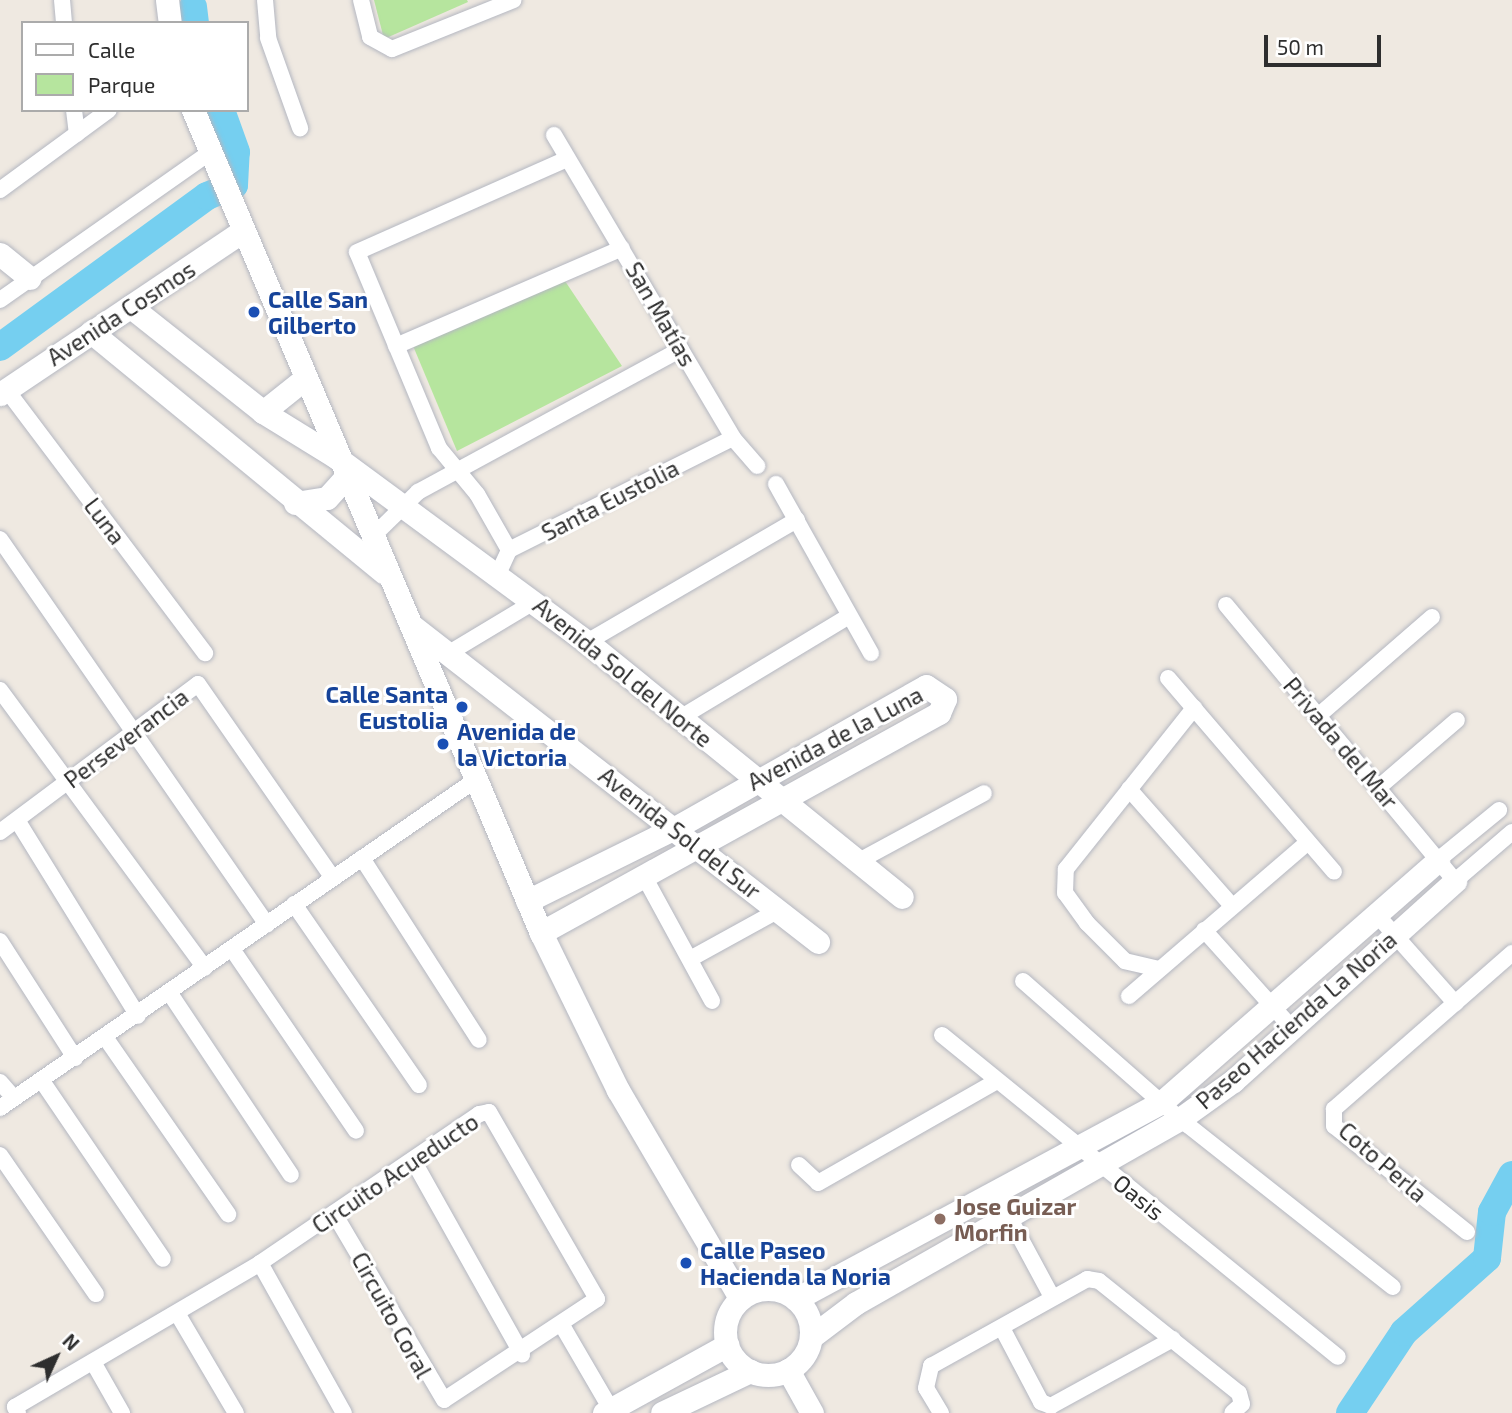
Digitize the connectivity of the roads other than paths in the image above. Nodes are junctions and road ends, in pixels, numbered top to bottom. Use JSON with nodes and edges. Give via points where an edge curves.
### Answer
{"nodes":[{"id":1,"x":62,"y":0,"type":"edge"},
{"id":2,"x":265,"y":0,"type":"edge"},
{"id":3,"x":361,"y":0,"type":"edge"},
{"id":4,"x":513,"y":0,"type":"edge"},
{"id":5,"x":478,"y":7,"type":"edge"},
{"id":6,"x":64,"y":21,"type":"edge"},
{"id":7,"x":74,"y":112,"type":"edge"},
{"id":8,"x":106,"y":112,"type":"edge"},
{"id":9,"x":194,"y":112,"type":"edge"},
{"id":10,"x":300,"y":128,"type":"dead end"},
{"id":11,"x":77,"y":134,"type":"junction"},
{"id":12,"x":554,"y":135,"type":"dead end"},
{"id":13,"x":209,"y":153,"type":"junction"},
{"id":14,"x":567,"y":159,"type":"junction"},
{"id":15,"x":0,"y":190,"type":"edge"},
{"id":16,"x":239,"y":227,"type":"junction"},
{"id":17,"x":622,"y":248,"type":"junction"},
{"id":18,"x":0,"y":254,"type":"edge"},
{"id":19,"x":30,"y":278,"type":"junction"},
{"id":20,"x":0,"y":300,"type":"edge"},
{"id":21,"x":132,"y":308,"type":"junction"},
{"id":22,"x":91,"y":332,"type":"junction"},
{"id":23,"x":396,"y":346,"type":"junction"},
{"id":24,"x":681,"y":349,"type":"junction"},
{"id":25,"x":303,"y":380,"type":"junction"},
{"id":26,"x":3,"y":392,"type":"edge"},
{"id":27,"x":263,"y":412,"type":"junction"},
{"id":28,"x":733,"y":438,"type":"junction"},
{"id":29,"x":757,"y":466,"type":"dead end"},
{"id":30,"x":340,"y":468,"type":"junction"},
{"id":31,"x":457,"y":471,"type":"junction"},
{"id":32,"x":776,"y":484,"type":"dead end"},
{"id":33,"x":295,"y":503,"type":"junction"},
{"id":34,"x":403,"y":505,"type":"junction"},
{"id":35,"x":797,"y":520,"type":"junction"},
{"id":36,"x":371,"y":538,"type":"junction"},
{"id":37,"x":0,"y":539,"type":"edge"},
{"id":38,"x":509,"y":550,"type":"junction"},
{"id":39,"x":498,"y":574,"type":"junction"},
{"id":40,"x":387,"y":575,"type":"junction"},
{"id":41,"x":534,"y":602,"type":"junction"},
{"id":42,"x":1226,"y":605,"type":"dead end"},
{"id":43,"x":849,"y":616,"type":"junction"},
{"id":44,"x":1432,"y":617,"type":"dead end"},
{"id":45,"x":408,"y":623,"type":"junction"},
{"id":46,"x":587,"y":642,"type":"junction"},
{"id":47,"x":205,"y":653,"type":"dead end"},
{"id":48,"x":449,"y":653,"type":"junction"},
{"id":49,"x":871,"y":653,"type":"dead end"},
{"id":50,"x":1168,"y":678,"type":"dead end"},
{"id":51,"x":0,"y":690,"type":"edge"},
{"id":52,"x":1194,"y":708,"type":"junction"},
{"id":53,"x":885,"y":709,"type":"junction"},
{"id":54,"x":1318,"y":716,"type":"junction"},
{"id":55,"x":680,"y":718,"type":"junction"},
{"id":56,"x":1457,"y":720,"type":"dead end"},
{"id":57,"x":136,"y":729,"type":"junction"},
{"id":58,"x":899,"y":736,"type":"junction"},
{"id":59,"x":71,"y":779,"type":"junction"},
{"id":60,"x":477,"y":779,"type":"junction"},
{"id":61,"x":757,"y":779,"type":"junction"},
{"id":62,"x":1378,"y":788,"type":"junction"},
{"id":63,"x":1129,"y":789,"type":"junction"},
{"id":64,"x":985,"y":793,"type":"dead end"},
{"id":65,"x":785,"y":799,"type":"junction"},
{"id":66,"x":1499,"y":810,"type":"dead end"},
{"id":67,"x":17,"y":820,"type":"junction"},
{"id":68,"x":675,"y":828,"type":"junction"},
{"id":69,"x":0,"y":832,"type":"edge"},
{"id":70,"x":1512,"y":832,"type":"edge"},
{"id":71,"x":1308,"y":842,"type":"junction"},
{"id":72,"x":698,"y":845,"type":"junction"},
{"id":73,"x":362,"y":859,"type":"junction"},
{"id":74,"x":1438,"y":860,"type":"junction"},
{"id":75,"x":859,"y":861,"type":"junction"},
{"id":76,"x":1334,"y":873,"type":"dead end"},
{"id":77,"x":332,"y":877,"type":"junction"},
{"id":78,"x":645,"y":878,"type":"junction"},
{"id":79,"x":1455,"y":881,"type":"junction"},
{"id":80,"x":902,"y":897,"type":"dead end"},
{"id":81,"x":527,"y":901,"type":"junction"},
{"id":82,"x":294,"y":904,"type":"junction"},
{"id":83,"x":1232,"y":906,"type":"junction"},
{"id":84,"x":779,"y":910,"type":"junction"},
{"id":85,"x":1377,"y":915,"type":"junction"},
{"id":86,"x":267,"y":923,"type":"junction"},
{"id":87,"x":1204,"y":930,"type":"junction"},
{"id":88,"x":541,"y":933,"type":"junction"},
{"id":89,"x":1395,"y":935,"type":"junction"},
{"id":90,"x":0,"y":941,"type":"edge"},
{"id":91,"x":818,"y":942,"type":"dead end"},
{"id":92,"x":232,"y":949,"type":"junction"},
{"id":93,"x":1512,"y":953,"type":"edge"},
{"id":94,"x":690,"y":959,"type":"junction"},
{"id":95,"x":205,"y":968,"type":"junction"},
{"id":96,"x":1159,"y":969,"type":"junction"},
{"id":97,"x":1023,"y":981,"type":"dead end"},
{"id":98,"x":171,"y":995,"type":"junction"},
{"id":99,"x":1129,"y":996,"type":"dead end"},
{"id":100,"x":712,"y":1001,"type":"dead end"},
{"id":101,"x":1455,"y":1003,"type":"junction"},
{"id":102,"x":1273,"y":1009,"type":"junction"},
{"id":103,"x":138,"y":1016,"type":"junction"},
{"id":104,"x":1292,"y":1028,"type":"junction"},
{"id":105,"x":942,"y":1035,"type":"dead end"},
{"id":106,"x":105,"y":1037,"type":"junction"},
{"id":107,"x":479,"y":1040,"type":"dead end"},
{"id":108,"x":75,"y":1058,"type":"junction"},
{"id":109,"x":42,"y":1081,"type":"junction"},
{"id":110,"x":997,"y":1081,"type":"junction"},
{"id":111,"x":0,"y":1082,"type":"edge"},
{"id":112,"x":419,"y":1085,"type":"dead end"},
{"id":113,"x":12,"y":1096,"type":"junction"},
{"id":114,"x":1162,"y":1102,"type":"junction"},
{"id":115,"x":0,"y":1108,"type":"edge"},
{"id":116,"x":1180,"y":1119,"type":"junction"},
{"id":117,"x":356,"y":1131,"type":"dead end"},
{"id":118,"x":1078,"y":1148,"type":"junction"},
{"id":119,"x":0,"y":1155,"type":"edge"},
{"id":120,"x":413,"y":1160,"type":"junction"},
{"id":121,"x":1097,"y":1164,"type":"junction"},
{"id":122,"x":799,"y":1165,"type":"dead end"},
{"id":123,"x":291,"y":1175,"type":"dead end"},
{"id":124,"x":996,"y":1193,"type":"junction"},
{"id":125,"x":334,"y":1213,"type":"junction"},
{"id":126,"x":228,"y":1214,"type":"dead end"},
{"id":127,"x":1009,"y":1216,"type":"junction"},
{"id":128,"x":1467,"y":1232,"type":"dead end"},
{"id":129,"x":163,"y":1259,"type":"dead end"},
{"id":130,"x":260,"y":1263,"type":"junction"},
{"id":131,"x":1393,"y":1287,"type":"dead end"},
{"id":132,"x":96,"y":1294,"type":"dead end"},
{"id":133,"x":1052,"y":1297,"type":"junction"},
{"id":134,"x":740,"y":1298,"type":"junction"},
{"id":135,"x":597,"y":1299,"type":"joint"},
{"id":136,"x":796,"y":1299,"type":"junction"},
{"id":137,"x":177,"y":1313,"type":"junction"},
{"id":138,"x":563,"y":1327,"type":"junction"},
{"id":139,"x":1002,"y":1328,"type":"junction"},
{"id":140,"x":811,"y":1337,"type":"junction"},
{"id":141,"x":1173,"y":1339,"type":"junction"},
{"id":142,"x":727,"y":1345,"type":"junction"},
{"id":143,"x":522,"y":1354,"type":"junction"},
{"id":144,"x":1338,"y":1357,"type":"dead end"},
{"id":145,"x":93,"y":1362,"type":"junction"},
{"id":146,"x":788,"y":1370,"type":"junction"},
{"id":147,"x":750,"y":1371,"type":"junction"},
{"id":148,"x":12,"y":1411,"type":"edge"},
{"id":149,"x":609,"y":1412,"type":"edge"},
{"id":150,"x":122,"y":1413,"type":"edge"},
{"id":151,"x":236,"y":1413,"type":"edge"},
{"id":152,"x":344,"y":1413,"type":"edge"},
{"id":153,"x":662,"y":1413,"type":"edge"},
{"id":154,"x":812,"y":1413,"type":"edge"},
{"id":155,"x":941,"y":1413,"type":"edge"},
{"id":156,"x":1232,"y":1413,"type":"edge"}],
"edges":[{"from":1,"to":6,"type":"street"},
{"from":2,"to":10,"type":"street","via":[[268,38]]},
{"from":3,"to":5,"type":"street","via":[[370,37],[392,49]]},
{"from":4,"to":5,"type":"street"},
{"from":7,"to":11,"type":"street"},
{"from":8,"to":11,"type":"street"},
{"from":9,"to":13,"type":"street"},
{"from":11,"to":15,"type":"street"},
{"from":12,"to":14,"type":"street","name":"San Matías"},
{"from":13,"to":16,"type":"street"},
{"from":13,"to":19,"type":"street"},
{"from":14,"to":17,"type":"street","name":"San Matías"},
{"from":14,"to":23,"type":"street","via":[[357,252]]},
{"from":16,"to":21,"type":"street","name":"Avenida Cosmos"},
{"from":16,"to":25,"type":"street"},
{"from":17,"to":23,"type":"street"},
{"from":17,"to":24,"type":"street","name":"San Matías"},
{"from":18,"to":19,"type":"street"},
{"from":19,"to":20,"type":"street"},
{"from":21,"to":22,"type":"street","name":"Avenida Cosmos"},
{"from":21,"to":27,"type":"street","name":"Avenida Sol del Norte"},
{"from":22,"to":26,"type":"street","name":"Avenida Cosmos"},
{"from":22,"to":33,"type":"street"},
{"from":23,"to":31,"type":"street","via":[[439,448]]},
{"from":24,"to":28,"type":"street","name":"San Matías"},
{"from":24,"to":31,"type":"street"},
{"from":25,"to":27,"type":"street"},
{"from":25,"to":30,"type":"street"},
{"from":26,"to":47,"type":"street","name":"Luna"},
{"from":27,"to":30,"type":"street","name":"Avenida Sol del Norte"},
{"from":28,"to":29,"type":"street","name":"San Matías"},
{"from":28,"to":38,"type":"street","name":"Santa Eustolia"},
{"from":30,"to":33,"type":"street","via":[[327,498]]},
{"from":30,"to":34,"type":"street","name":"Avenida Sol del Norte"},
{"from":30,"to":36,"type":"street"},
{"from":31,"to":34,"type":"street"},
{"from":31,"to":38,"type":"street"},
{"from":32,"to":35,"type":"street"},
{"from":33,"to":40,"type":"street"},
{"from":34,"to":36,"type":"street"},
{"from":34,"to":39,"type":"street","name":"Avenida Sol del Norte"},
{"from":35,"to":43,"type":"street"},
{"from":35,"to":46,"type":"street"},
{"from":36,"to":40,"type":"street"},
{"from":37,"to":57,"type":"street"},
{"from":38,"to":39,"type":"street"},
{"from":39,"to":41,"type":"street","name":"Avenida Sol del Norte"},
{"from":40,"to":45,"type":"street"},
{"from":41,"to":46,"type":"street","name":"Avenida Sol del Norte"},
{"from":41,"to":48,"type":"street"},
{"from":42,"to":54,"type":"street","name":"Privada del Mar"},
{"from":43,"to":49,"type":"street"},
{"from":43,"to":55,"type":"street"},
{"from":44,"to":54,"type":"street"},
{"from":45,"to":48,"type":"street","name":"Avenida Sol del Sur"},
{"from":45,"to":60,"type":"street"},
{"from":46,"to":55,"type":"street","name":"Avenida Sol del Norte"},
{"from":48,"to":68,"type":"street","name":"Avenida Sol del Sur"},
{"from":50,"to":52,"type":"street"},
{"from":51,"to":59,"type":"street"},
{"from":52,"to":63,"type":"street"},
{"from":52,"to":71,"type":"street"},
{"from":53,"to":58,"type":"street"},
{"from":53,"to":58,"type":"street","name":"Avenida de la Luna","via":[[926,686],[945,699],[939,713]]},
{"from":53,"to":61,"type":"street","name":"Avenida de la Luna"},
{"from":54,"to":62,"type":"street","name":"Privada del Mar"},
{"from":55,"to":61,"type":"street","name":"Avenida Sol del Norte"},
{"from":56,"to":62,"type":"street"},
{"from":57,"to":59,"type":"street","name":"Perseverancia"},
{"from":57,"to":77,"type":"street","name":"Perseverancia","via":[[198,684]]},
{"from":57,"to":86,"type":"street"},
{"from":58,"to":65,"type":"street","name":"Avenida de la Luna"},
{"from":59,"to":67,"type":"street","name":"Perseverancia"},
{"from":59,"to":95,"type":"street"},
{"from":60,"to":73,"type":"street"},
{"from":60,"to":81,"type":"street"},
{"from":61,"to":65,"type":"street","name":"Avenida Sol del Norte"},
{"from":61,"to":68,"type":"street","name":"Avenida de la Luna"},
{"from":62,"to":74,"type":"street","name":"Privada del Mar"},
{"from":63,"to":83,"type":"street"},
{"from":63,"to":96,"type":"street","via":[[1066,869],[1065,893],[1125,961]]},
{"from":64,"to":75,"type":"street"},
{"from":65,"to":72,"type":"street","name":"Avenida de la Luna"},
{"from":65,"to":75,"type":"street","name":"Avenida Sol del Norte"},
{"from":66,"to":74,"type":"street","name":"Paseo Hacienda La Noria"},
{"from":67,"to":69,"type":"street","name":"Perseverancia"},
{"from":67,"to":103,"type":"street"},
{"from":68,"to":72,"type":"street","name":"Avenida Sol del Sur"},
{"from":68,"to":81,"type":"street","name":"Avenida de la Luna"},
{"from":70,"to":79,"type":"street","name":"Paseo Hacienda La Noria"},
{"from":71,"to":76,"type":"street"},
{"from":71,"to":83,"type":"street"},
{"from":72,"to":78,"type":"street","name":"Avenida de la Luna"},
{"from":72,"to":84,"type":"street","name":"Avenida Sol del Sur"},
{"from":73,"to":77,"type":"street"},
{"from":73,"to":107,"type":"street"},
{"from":74,"to":79,"type":"street","name":"Privada del Mar"},
{"from":74,"to":85,"type":"street","name":"Paseo Hacienda La Noria"},
{"from":75,"to":80,"type":"street","name":"Avenida Sol del Norte"},
{"from":77,"to":82,"type":"street"},
{"from":78,"to":88,"type":"street","name":"Avenida de la Luna"},
{"from":78,"to":94,"type":"street"},
{"from":79,"to":89,"type":"street","name":"Paseo Hacienda La Noria"},
{"from":81,"to":88,"type":"street"},
{"from":82,"to":86,"type":"street"},
{"from":82,"to":112,"type":"street"},
{"from":83,"to":87,"type":"street"},
{"from":84,"to":91,"type":"street","name":"Avenida Sol del Sur"},
{"from":84,"to":94,"type":"street"},
{"from":85,"to":89,"type":"street"},
{"from":85,"to":102,"type":"street","name":"Paseo Hacienda La Noria"},
{"from":86,"to":92,"type":"street"},
{"from":87,"to":96,"type":"street"},
{"from":87,"to":102,"type":"street"},
{"from":88,"to":134,"type":"street","via":[[618,1090]]},
{"from":89,"to":101,"type":"street"},
{"from":89,"to":104,"type":"street","name":"Paseo Hacienda La Noria"},
{"from":90,"to":108,"type":"street"},
{"from":92,"to":95,"type":"street"},
{"from":92,"to":117,"type":"street"},
{"from":93,"to":101,"type":"street","name":"Coto Perla"},
{"from":94,"to":100,"type":"street"},
{"from":95,"to":98,"type":"street"},
{"from":96,"to":99,"type":"street"},
{"from":97,"to":114,"type":"street"},
{"from":98,"to":103,"type":"street"},
{"from":98,"to":123,"type":"street"},
{"from":101,"to":128,"type":"street","name":"Coto Perla","via":[[1334,1109],[1334,1126]]},
{"from":102,"to":104,"type":"street"},
{"from":102,"to":114,"type":"street","name":"Paseo Hacienda La Noria"},
{"from":103,"to":106,"type":"street"},
{"from":104,"to":116,"type":"street","name":"Paseo Hacienda La Noria"},
{"from":105,"to":110,"type":"street","name":"Oasis"},
{"from":106,"to":108,"type":"street"},
{"from":106,"to":126,"type":"street"},
{"from":108,"to":109,"type":"street"},
{"from":109,"to":113,"type":"street"},
{"from":109,"to":129,"type":"street"},
{"from":110,"to":118,"type":"street","name":"Oasis"},
{"from":110,"to":122,"type":"street","via":[[817,1183]]},
{"from":111,"to":113,"type":"street"},
{"from":113,"to":115,"type":"street"},
{"from":114,"to":116,"type":"street"},
{"from":114,"to":118,"type":"street","name":"Paseo Hacienda La Noria"},
{"from":116,"to":121,"type":"street","name":"Paseo Hacienda La Noria"},
{"from":116,"to":131,"type":"street"},
{"from":118,"to":121,"type":"street","name":"Oasis"},
{"from":118,"to":124,"type":"street","name":"Paseo Hacienda La Noria"},
{"from":119,"to":132,"type":"street"},
{"from":120,"to":125,"type":"street","name":"Circuito Acueducto"},
{"from":120,"to":135,"type":"street","name":"Circuito Acueducto","via":[[489,1112]]},
{"from":120,"to":143,"type":"street"},
{"from":121,"to":127,"type":"street","name":"Paseo Hacienda La Noria"},
{"from":121,"to":144,"type":"street","name":"Oasis"},
{"from":124,"to":127,"type":"street"},
{"from":124,"to":136,"type":"street","name":"Paseo Hacienda La Noria"},
{"from":125,"to":130,"type":"street","name":"Circuito Acueducto"},
{"from":125,"to":143,"type":"street","name":"Circuito Coral","via":[[436,1394],[453,1398]]},
{"from":127,"to":133,"type":"street"},
{"from":127,"to":140,"type":"street","name":"Paseo Hacienda La Noria","via":[[856,1303]]},
{"from":130,"to":137,"type":"street","name":"Circuito Acueducto"},
{"from":130,"to":152,"type":"street"},
{"from":133,"to":139,"type":"street"},
{"from":133,"to":141,"type":"street","via":[[1087,1279],[1099,1281]]},
{"from":134,"to":136,"type":"street","via":[[768,1288]]},
{"from":134,"to":142,"type":"street","via":[[730,1311]]},
{"from":135,"to":138,"type":"street","name":"Circuito Coral"},
{"from":136,"to":140,"type":"street"},
{"from":137,"to":145,"type":"street","name":"Circuito Acueducto"},
{"from":137,"to":151,"type":"street"},
{"from":138,"to":143,"type":"street","name":"Circuito Coral"},
{"from":138,"to":149,"type":"street"},
{"from":139,"to":141,"type":"street","via":[[1041,1402],[1051,1406]]},
{"from":139,"to":155,"type":"street","via":[[931,1366],[926,1388]]},
{"from":140,"to":146,"type":"street","via":[[803,1357]]},
{"from":141,"to":156,"type":"street","via":[[1239,1393],[1242,1404]]},
{"from":142,"to":147,"type":"street"},
{"from":142,"to":149,"type":"street"},
{"from":145,"to":148,"type":"street","name":"Circuito Acueducto"},
{"from":145,"to":150,"type":"street"},
{"from":146,"to":147,"type":"street"},
{"from":146,"to":154,"type":"street"},
{"from":147,"to":153,"type":"street"}]}
